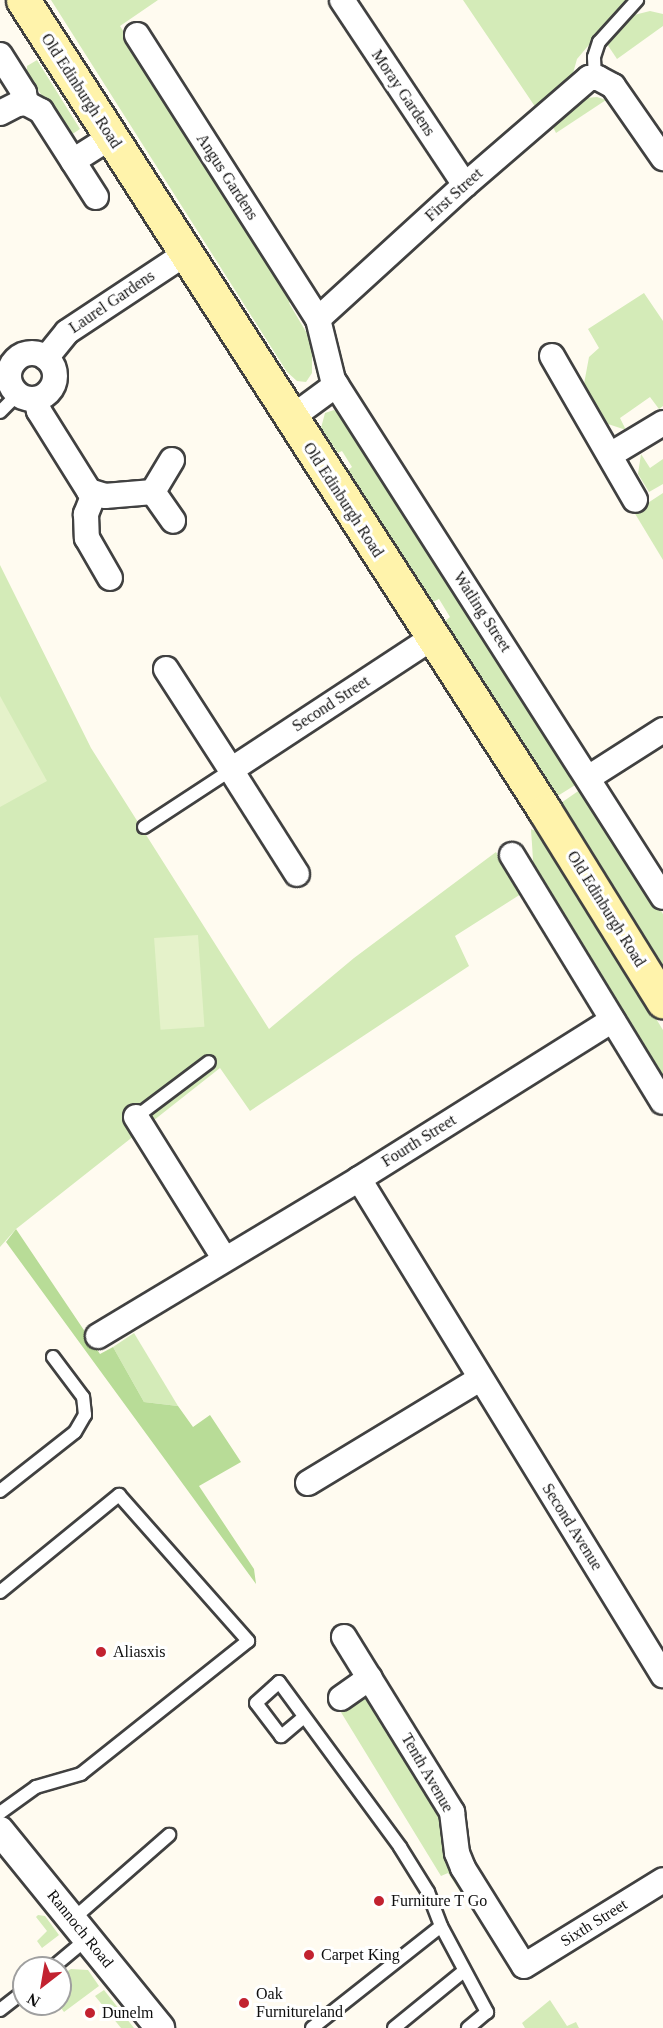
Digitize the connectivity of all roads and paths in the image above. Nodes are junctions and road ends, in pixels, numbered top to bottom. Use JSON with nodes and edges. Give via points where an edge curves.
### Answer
{"nodes":[{"id":1,"x":23,"y":0,"type":"edge"},
{"id":2,"x":342,"y":0,"type":"edge"},
{"id":3,"x":636,"y":0,"type":"edge"},
{"id":4,"x":137,"y":35,"type":"dead end"},
{"id":5,"x":0,"y":55,"type":"edge"},
{"id":6,"x":595,"y":77,"type":"junction"},
{"id":7,"x":26,"y":104,"type":"junction"},
{"id":8,"x":0,"y":114,"type":"edge"},
{"id":9,"x":111,"y":137,"type":"junction"},
{"id":10,"x":663,"y":158,"type":"edge"},
{"id":11,"x":73,"y":161,"type":"junction"},
{"id":12,"x":465,"y":185,"type":"junction"},
{"id":13,"x":96,"y":197,"type":"dead end"},
{"id":14,"x":185,"y":254,"type":"junction"},
{"id":15,"x":318,"y":319,"type":"junction"},
{"id":16,"x":552,"y":356,"type":"dead end"},
{"id":17,"x":46,"y":358,"type":"junction"},
{"id":18,"x":336,"y":385,"type":"junction"},
{"id":19,"x":27,"y":396,"type":"junction"},
{"id":20,"x":0,"y":412,"type":"edge"},
{"id":21,"x":291,"y":418,"type":"junction"},
{"id":22,"x":663,"y":423,"type":"edge"},
{"id":23,"x":610,"y":455,"type":"junction"},
{"id":24,"x":172,"y":460,"type":"dead end"},
{"id":25,"x":153,"y":492,"type":"junction"},
{"id":26,"x":94,"y":494,"type":"junction"},
{"id":27,"x":635,"y":500,"type":"dead end"},
{"id":28,"x":173,"y":521,"type":"dead end"},
{"id":29,"x":110,"y":578,"type":"dead end"},
{"id":30,"x":432,"y":638,"type":"junction"},
{"id":31,"x":166,"y":669,"type":"dead end"},
{"id":32,"x":663,"y":730,"type":"edge"},
{"id":33,"x":231,"y":770,"type":"junction"},
{"id":34,"x":588,"y":778,"type":"junction"},
{"id":35,"x":144,"y":827,"type":"dead end"},
{"id":36,"x":512,"y":855,"type":"dead end"},
{"id":37,"x":297,"y":874,"type":"dead end"},
{"id":38,"x":663,"y":897,"type":"edge"},
{"id":39,"x":663,"y":1001,"type":"edge"},
{"id":40,"x":612,"y":1020,"type":"junction"},
{"id":41,"x":209,"y":1062,"type":"dead end"},
{"id":42,"x":663,"y":1102,"type":"edge"},
{"id":43,"x":136,"y":1117,"type":"joint"},
{"id":44,"x":359,"y":1179,"type":"junction"},
{"id":45,"x":224,"y":1258,"type":"junction"},
{"id":46,"x":99,"y":1336,"type":"dead end"},
{"id":47,"x":53,"y":1357,"type":"dead end"},
{"id":48,"x":480,"y":1379,"type":"junction"},
{"id":49,"x":308,"y":1483,"type":"dead end"},
{"id":50,"x":0,"y":1491,"type":"edge"},
{"id":51,"x":0,"y":1592,"type":"edge"},
{"id":52,"x":344,"y":1637,"type":"dead end"},
{"id":53,"x":663,"y":1675,"type":"edge"},
{"id":54,"x":370,"y":1678,"type":"junction"},
{"id":55,"x":341,"y":1698,"type":"dead end"},
{"id":56,"x":304,"y":1717,"type":"dead end"},
{"id":57,"x":0,"y":1813,"type":"edge"},
{"id":58,"x":0,"y":1831,"type":"edge"},
{"id":59,"x":169,"y":1835,"type":"dead end"},
{"id":60,"x":663,"y":1880,"type":"edge"},
{"id":61,"x":441,"y":1926,"type":"junction"},
{"id":62,"x":80,"y":1929,"type":"junction"},
{"id":63,"x":61,"y":1956,"type":"edge"},
{"id":64,"x":524,"y":1966,"type":"joint"},
{"id":65,"x":464,"y":1971,"type":"junction"},
{"id":66,"x":12,"y":2000,"type":"edge"},
{"id":67,"x":0,"y":2010,"type":"edge"},
{"id":68,"x":159,"y":2028,"type":"edge"},
{"id":69,"x":312,"y":2028,"type":"edge"},
{"id":70,"x":394,"y":2028,"type":"edge"},
{"id":71,"x":468,"y":2028,"type":"edge"}],
"edges":[{"from":1,"to":9,"type":"main road","name":"Old Edinburgh Road"},
{"from":2,"to":12,"type":"street","name":"Moray Gardens"},
{"from":3,"to":6,"type":"lane","via":[[599,42],[594,57]]},
{"from":4,"to":15,"type":"street","name":"Angus Gardens"},
{"from":5,"to":7,"type":"street","via":[[24,93]]},
{"from":6,"to":10,"type":"street","via":[[621,94]]},
{"from":6,"to":12,"type":"street","name":"First Street","via":[[582,81]]},
{"from":7,"to":8,"type":"street"},
{"from":7,"to":11,"type":"street","via":[[41,111]]},
{"from":9,"to":11,"type":"street"},
{"from":9,"to":14,"type":"main road","name":"Old Edinburgh Road"},
{"from":11,"to":13,"type":"street"},
{"from":12,"to":15,"type":"street","name":"First Street"},
{"from":14,"to":17,"type":"street","name":"Laurel Gardens","via":[[67,332]]},
{"from":14,"to":21,"type":"main road","name":"Old Edinburgh Road"},
{"from":15,"to":18,"type":"street","name":"Watling Street"},
{"from":16,"to":23,"type":"street"},
{"from":17,"to":19,"type":"street","via":[[54,370],[54,384],[46,395]]},
{"from":17,"to":19,"type":"street","via":[[32,353],[17,359],[9,373],[10,381]]},
{"from":18,"to":21,"type":"street"},
{"from":18,"to":34,"type":"street","name":"Watling Street"},
{"from":19,"to":20,"type":"lane"},
{"from":19,"to":26,"type":"street"},
{"from":21,"to":30,"type":"main road","name":"Old Edinburgh Road"},
{"from":22,"to":23,"type":"street"},
{"from":23,"to":27,"type":"street"},
{"from":24,"to":25,"type":"street"},
{"from":25,"to":26,"type":"street"},
{"from":25,"to":28,"type":"street"},
{"from":26,"to":29,"type":"street","via":[[86,514],[87,538]]},
{"from":30,"to":33,"type":"street","name":"Second Street"},
{"from":30,"to":39,"type":"main road","name":"Old Edinburgh Road"},
{"from":31,"to":33,"type":"street"},
{"from":32,"to":34,"type":"street"},
{"from":33,"to":35,"type":"lane"},
{"from":33,"to":37,"type":"street"},
{"from":34,"to":38,"type":"street","name":"Watling Street"},
{"from":36,"to":40,"type":"street"},
{"from":40,"to":42,"type":"street"},
{"from":40,"to":44,"type":"street","name":"Fourth Street"},
{"from":41,"to":43,"type":"lane"},
{"from":43,"to":45,"type":"street"},
{"from":44,"to":45,"type":"street","name":"Fourth Street"},
{"from":44,"to":48,"type":"street","name":"Second Avenue"},
{"from":45,"to":46,"type":"street","name":"Fourth Street"},
{"from":47,"to":50,"type":"lane","via":[[83,1397],[85,1415],[75,1432]]},
{"from":48,"to":49,"type":"street"},
{"from":48,"to":53,"type":"street","name":"Second Avenue"},
{"from":51,"to":57,"type":"lane","via":[[119,1495],[248,1641],[81,1774],[36,1787]]},
{"from":52,"to":54,"type":"street","name":"Tenth Avenue"},
{"from":54,"to":55,"type":"street"},
{"from":54,"to":64,"type":"street","name":"Tenth Avenue","via":[[452,1812],[463,1868]]},
{"from":56,"to":61,"type":"lane","via":[[400,1847],[428,1892]]},
{"from":58,"to":62,"type":"street","name":"Rannoch Road"},
{"from":59,"to":62,"type":"lane"},
{"from":60,"to":64,"type":"street","name":"Sixth Street"},
{"from":61,"to":65,"type":"lane"},
{"from":61,"to":69,"type":"lane"},
{"from":62,"to":63,"type":"lane"},
{"from":62,"to":68,"type":"street","name":"Rannoch Road"},
{"from":65,"to":70,"type":"lane"},
{"from":65,"to":71,"type":"lane","via":[[487,2012]]},
{"from":66,"to":67,"type":"lane"}]}
